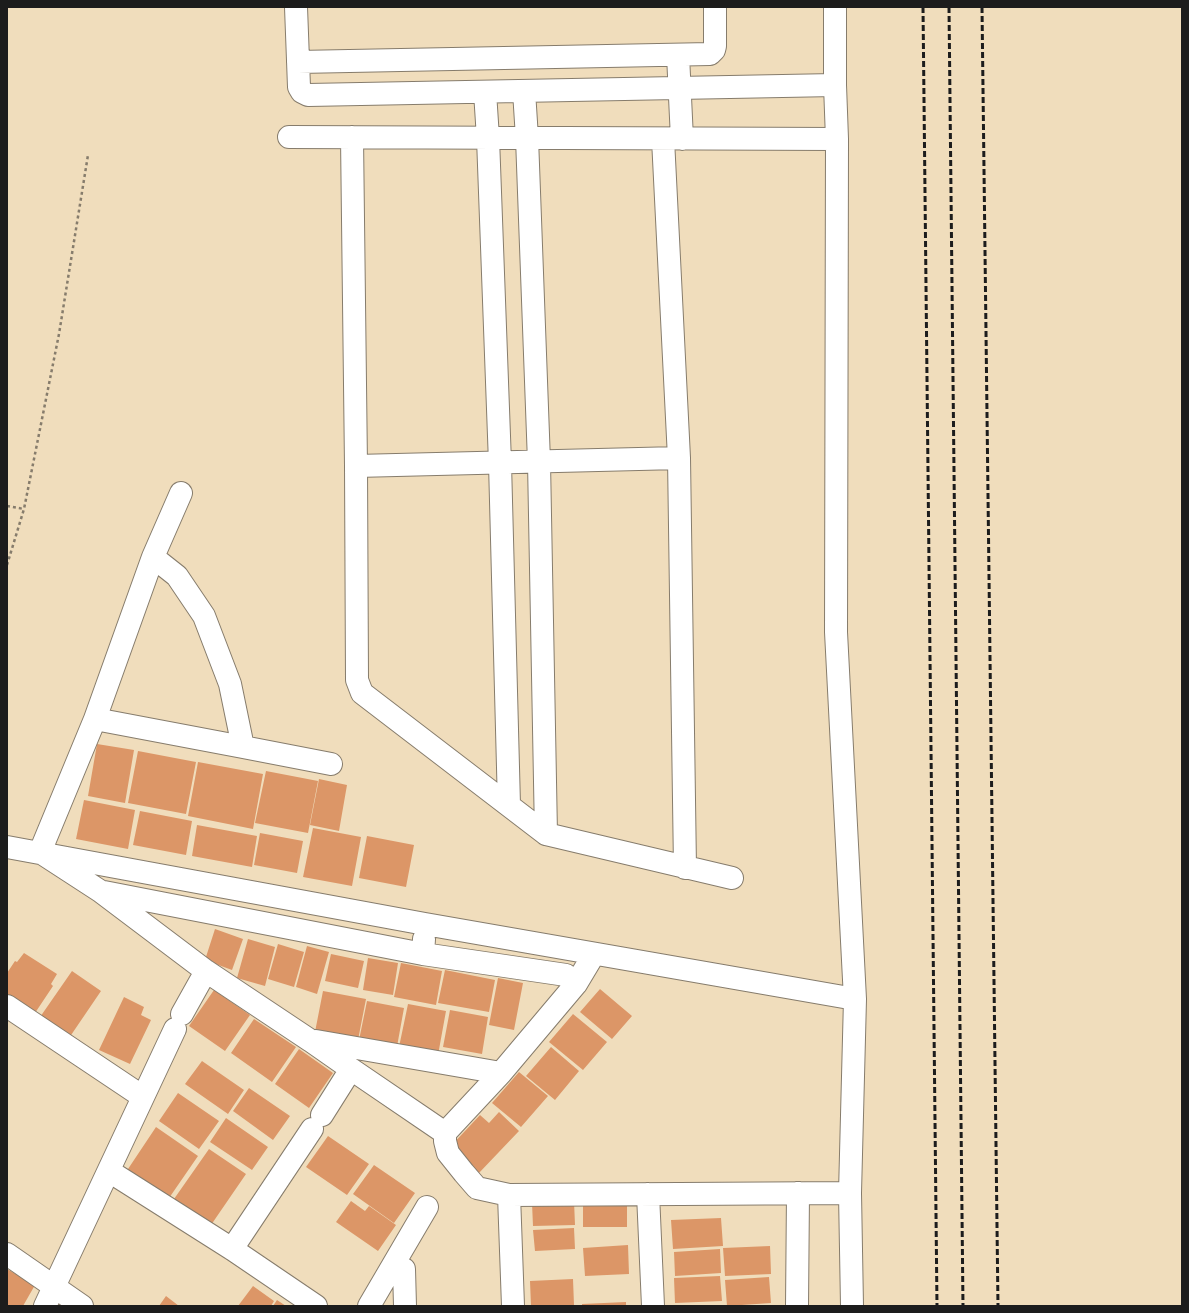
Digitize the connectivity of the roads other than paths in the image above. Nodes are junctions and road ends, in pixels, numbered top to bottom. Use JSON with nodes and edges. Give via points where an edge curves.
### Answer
{"nodes":[{"id":1,"x":296,"y":7,"type":"edge"},
{"id":2,"x":715,"y":7,"type":"edge"},
{"id":3,"x":835,"y":7,"type":"edge"},
{"id":4,"x":678,"y":55,"type":"junction"},
{"id":5,"x":298,"y":62,"type":"junction"},
{"id":6,"x":835,"y":85,"type":"junction"},
{"id":7,"x":680,"y":88,"type":"junction"},
{"id":8,"x":524,"y":91,"type":"junction"},
{"id":9,"x":485,"y":92,"type":"junction"},
{"id":10,"x":289,"y":137,"type":"dead end"},
{"id":11,"x":352,"y":137,"type":"junction"},
{"id":12,"x":488,"y":138,"type":"junction"},
{"id":13,"x":527,"y":138,"type":"junction"},
{"id":14,"x":673,"y":139,"type":"junction"},
{"id":15,"x":837,"y":139,"type":"junction"},
{"id":16,"x":679,"y":458,"type":"junction"},
{"id":17,"x":539,"y":462,"type":"junction"},
{"id":18,"x":500,"y":463,"type":"junction"},
{"id":19,"x":356,"y":466,"type":"junction"},
{"id":20,"x":181,"y":493,"type":"dead end"},
{"id":21,"x":153,"y":557,"type":"junction"},
{"id":22,"x":95,"y":719,"type":"junction"},
{"id":23,"x":244,"y":747,"type":"junction"},
{"id":24,"x":331,"y":764,"type":"dead end"},
{"id":25,"x":509,"y":805,"type":"junction"},
{"id":26,"x":546,"y":834,"type":"junction"},
{"id":27,"x":7,"y":847,"type":"edge"},
{"id":28,"x":40,"y":852,"type":"junction"},
{"id":29,"x":686,"y":868,"type":"junction"},
{"id":30,"x":732,"y":878,"type":"dead end"},
{"id":31,"x":100,"y":891,"type":"junction"},
{"id":32,"x":425,"y":924,"type":"junction"},
{"id":33,"x":423,"y":954,"type":"junction"},
{"id":34,"x":594,"y":954,"type":"junction"},
{"id":35,"x":206,"y":971,"type":"junction"},
{"id":36,"x":576,"y":984,"type":"junction"},
{"id":37,"x":855,"y":999,"type":"junction"},
{"id":38,"x":7,"y":1006,"type":"edge"},
{"id":39,"x":311,"y":1040,"type":"junction"},
{"id":40,"x":350,"y":1069,"type":"junction"},
{"id":41,"x":501,"y":1073,"type":"junction"},
{"id":42,"x":143,"y":1097,"type":"junction"},
{"id":43,"x":445,"y":1133,"type":"junction"},
{"id":44,"x":108,"y":1171,"type":"junction"},
{"id":45,"x":798,"y":1193,"type":"junction"},
{"id":46,"x":850,"y":1193,"type":"junction"},
{"id":47,"x":648,"y":1194,"type":"junction"},
{"id":48,"x":509,"y":1195,"type":"junction"},
{"id":49,"x":427,"y":1207,"type":"dead end"},
{"id":50,"x":232,"y":1249,"type":"junction"},
{"id":51,"x":7,"y":1254,"type":"edge"},
{"id":52,"x":404,"y":1270,"type":"dead end"},
{"id":53,"x":50,"y":1296,"type":"edge"},
{"id":54,"x":82,"y":1306,"type":"edge"},
{"id":55,"x":316,"y":1306,"type":"edge"},
{"id":56,"x":369,"y":1306,"type":"edge"},
{"id":57,"x":405,"y":1306,"type":"edge"},
{"id":58,"x":513,"y":1306,"type":"edge"},
{"id":59,"x":653,"y":1306,"type":"edge"},
{"id":60,"x":797,"y":1306,"type":"edge"},
{"id":61,"x":852,"y":1306,"type":"edge"}],
"edges":[{"from":1,"to":5,"type":"street"},
{"from":2,"to":4,"type":"street","via":[[714,50],[710,54]]},
{"from":3,"to":6,"type":"street"},
{"from":4,"to":5,"type":"street"},
{"from":4,"to":7,"type":"street"},
{"from":5,"to":9,"type":"street","via":[[299,88],[308,95]]},
{"from":6,"to":7,"type":"street"},
{"from":6,"to":15,"type":"street"},
{"from":7,"to":8,"type":"street"},
{"from":7,"to":14,"type":"street"},
{"from":8,"to":9,"type":"street"},
{"from":8,"to":13,"type":"street"},
{"from":9,"to":12,"type":"street"},
{"from":10,"to":11,"type":"street"},
{"from":11,"to":12,"type":"street"},
{"from":11,"to":19,"type":"street"},
{"from":12,"to":13,"type":"street"},
{"from":12,"to":18,"type":"street"},
{"from":13,"to":14,"type":"street"},
{"from":13,"to":17,"type":"street"},
{"from":14,"to":15,"type":"street"},
{"from":14,"to":16,"type":"street"},
{"from":15,"to":37,"type":"street","via":[[836,632]]},
{"from":16,"to":17,"type":"street"},
{"from":16,"to":29,"type":"street"},
{"from":17,"to":18,"type":"street"},
{"from":17,"to":26,"type":"street"},
{"from":18,"to":19,"type":"street"},
{"from":18,"to":25,"type":"street"},
{"from":19,"to":25,"type":"street","via":[[357,680],[362,693]]},
{"from":20,"to":21,"type":"street"},
{"from":21,"to":22,"type":"street"},
{"from":21,"to":23,"type":"street","via":[[177,576],[204,616],[230,684]]},
{"from":22,"to":23,"type":"street"},
{"from":22,"to":28,"type":"street"},
{"from":23,"to":24,"type":"street"},
{"from":25,"to":26,"type":"street"},
{"from":26,"to":29,"type":"street"},
{"from":27,"to":28,"type":"street"},
{"from":28,"to":31,"type":"street"},
{"from":28,"to":32,"type":"street"},
{"from":29,"to":30,"type":"street"},
{"from":31,"to":33,"type":"street"},
{"from":31,"to":35,"type":"street"},
{"from":32,"to":33,"type":"street"},
{"from":32,"to":34,"type":"street"},
{"from":33,"to":36,"type":"street","via":[[566,975]]},
{"from":34,"to":36,"type":"street"},
{"from":34,"to":37,"type":"street"},
{"from":35,"to":39,"type":"street"},
{"from":35,"to":42,"type":"street","via":[[178,1022]]},
{"from":36,"to":41,"type":"street"},
{"from":37,"to":46,"type":"street"},
{"from":38,"to":42,"type":"street"},
{"from":39,"to":40,"type":"street"},
{"from":39,"to":41,"type":"street"},
{"from":40,"to":43,"type":"street"},
{"from":40,"to":50,"type":"street"},
{"from":41,"to":43,"type":"street"},
{"from":42,"to":44,"type":"street"},
{"from":43,"to":48,"type":"street","via":[[448,1153],[477,1188]]},
{"from":44,"to":50,"type":"street"},
{"from":44,"to":53,"type":"street"},
{"from":45,"to":46,"type":"street"},
{"from":45,"to":47,"type":"street"},
{"from":45,"to":60,"type":"street"},
{"from":46,"to":61,"type":"street"},
{"from":47,"to":48,"type":"street"},
{"from":47,"to":59,"type":"street"},
{"from":48,"to":58,"type":"street"},
{"from":49,"to":56,"type":"street"},
{"from":50,"to":55,"type":"street"},
{"from":51,"to":53,"type":"street"},
{"from":52,"to":57,"type":"street"},
{"from":53,"to":54,"type":"street"}]}
